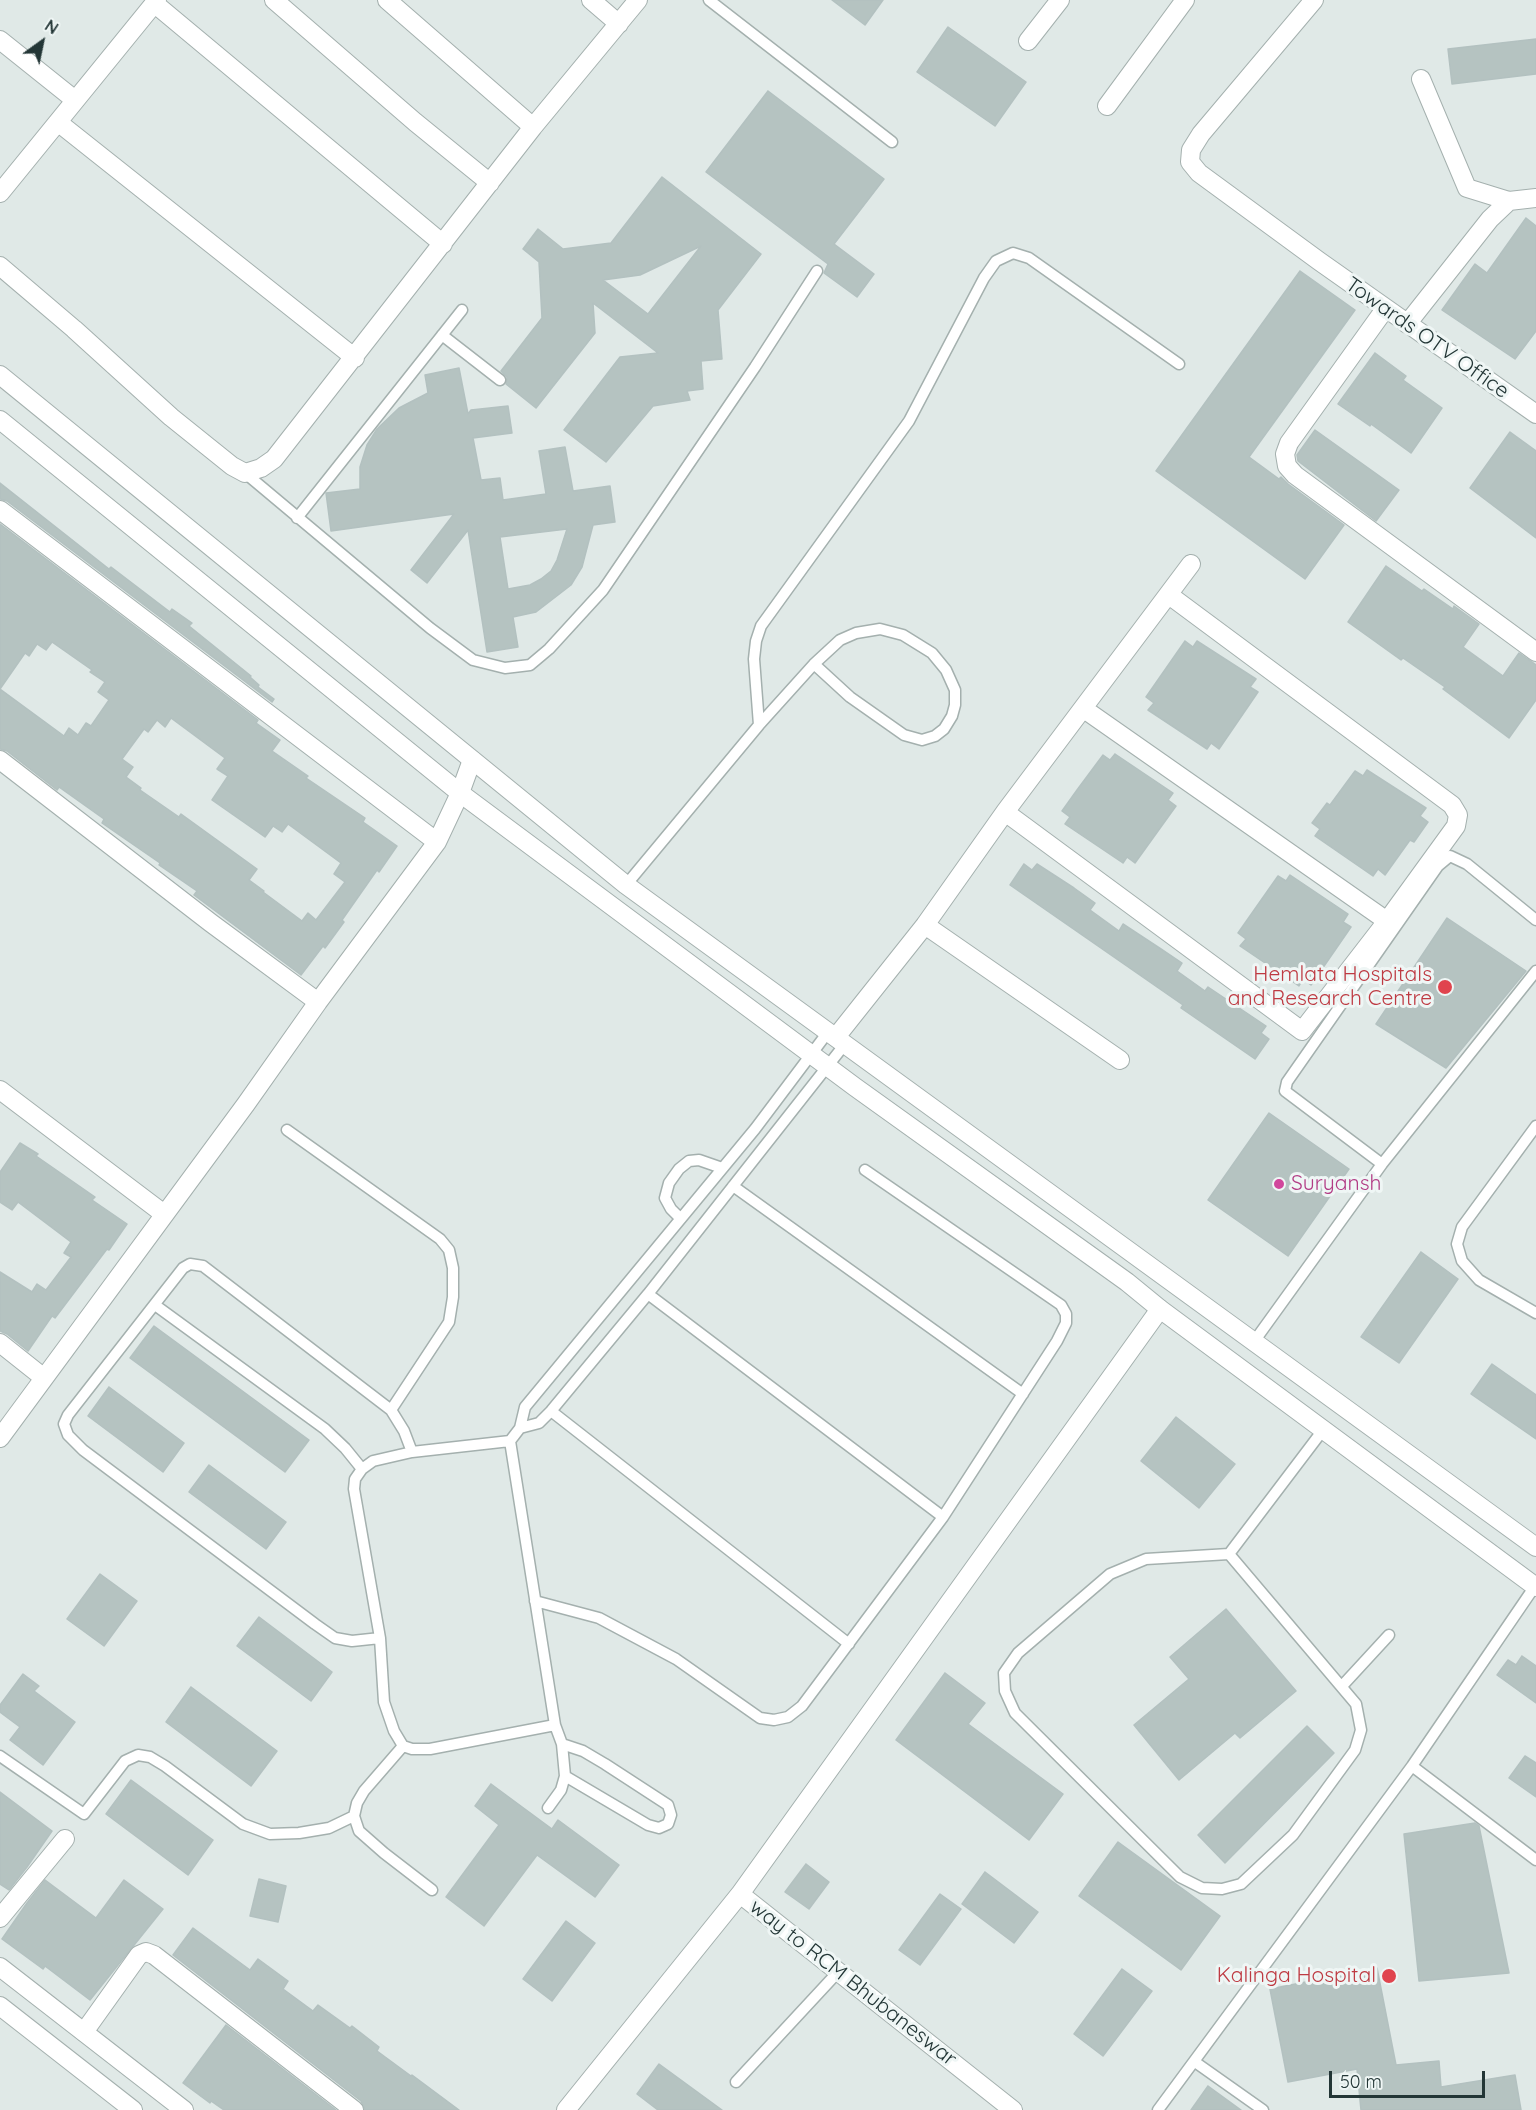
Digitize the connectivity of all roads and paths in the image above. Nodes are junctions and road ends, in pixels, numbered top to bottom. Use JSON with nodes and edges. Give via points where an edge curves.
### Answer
{"nodes":[{"id":1,"x":274,"y":0,"type":"edge"},
{"id":2,"x":387,"y":0,"type":"edge"},
{"id":3,"x":591,"y":0,"type":"edge"},
{"id":4,"x":638,"y":0,"type":"edge"},
{"id":5,"x":709,"y":0,"type":"edge"},
{"id":6,"x":1060,"y":0,"type":"edge"},
{"id":7,"x":1185,"y":0,"type":"edge"},
{"id":8,"x":1314,"y":0,"type":"edge"},
{"id":9,"x":155,"y":1,"type":"edge"},
{"id":10,"x":619,"y":24,"type":"junction"},
{"id":11,"x":0,"y":40,"type":"edge"},
{"id":12,"x":1028,"y":41,"type":"dead end"},
{"id":13,"x":1421,"y":79,"type":"dead end"},
{"id":14,"x":75,"y":100,"type":"junction"},
{"id":15,"x":1107,"y":106,"type":"dead end"},
{"id":16,"x":59,"y":123,"type":"junction"},
{"id":17,"x":533,"y":127,"type":"junction"},
{"id":18,"x":892,"y":142,"type":"dead end"},
{"id":19,"x":490,"y":183,"type":"junction"},
{"id":20,"x":0,"y":193,"type":"edge"},
{"id":21,"x":1536,"y":198,"type":"edge"},
{"id":22,"x":1509,"y":201,"type":"junction"},
{"id":23,"x":443,"y":244,"type":"junction"},
{"id":24,"x":0,"y":266,"type":"edge"},
{"id":25,"x":817,"y":271,"type":"dead end"},
{"id":26,"x":1385,"y":309,"type":"junction"},
{"id":27,"x":462,"y":310,"type":"dead end"},
{"id":28,"x":1407,"y":324,"type":"junction"},
{"id":29,"x":442,"y":335,"type":"junction"},
{"id":30,"x":355,"y":358,"type":"junction"},
{"id":31,"x":1179,"y":364,"type":"dead end"},
{"id":32,"x":0,"y":375,"type":"edge"},
{"id":33,"x":500,"y":380,"type":"dead end"},
{"id":34,"x":1536,"y":414,"type":"edge"},
{"id":35,"x":0,"y":420,"type":"edge"},
{"id":36,"x":245,"y":473,"type":"junction"},
{"id":37,"x":0,"y":510,"type":"edge"},
{"id":38,"x":297,"y":518,"type":"junction"},
{"id":39,"x":1191,"y":564,"type":"dead end"},
{"id":40,"x":1169,"y":595,"type":"junction"},
{"id":41,"x":1536,"y":652,"type":"edge"},
{"id":42,"x":814,"y":664,"type":"junction"},
{"id":43,"x":1084,"y":709,"type":"junction"},
{"id":44,"x":759,"y":725,"type":"junction"},
{"id":45,"x":0,"y":760,"type":"edge"},
{"id":46,"x":472,"y":760,"type":"junction"},
{"id":47,"x":460,"y":793,"type":"junction"},
{"id":48,"x":1005,"y":812,"type":"junction"},
{"id":49,"x":436,"y":842,"type":"junction"},
{"id":50,"x":626,"y":885,"type":"junction"},
{"id":51,"x":1536,"y":920,"type":"edge"},
{"id":52,"x":1387,"y":921,"type":"junction"},
{"id":53,"x":925,"y":925,"type":"junction"},
{"id":54,"x":1536,"y":971,"type":"edge"},
{"id":55,"x":318,"y":1002,"type":"junction"},
{"id":56,"x":836,"y":1038,"type":"junction"},
{"id":57,"x":812,"y":1055,"type":"junction"},
{"id":58,"x":1120,"y":1060,"type":"dead end"},
{"id":59,"x":828,"y":1066,"type":"junction"},
{"id":60,"x":0,"y":1090,"type":"edge"},
{"id":61,"x":1536,"y":1126,"type":"edge"},
{"id":62,"x":287,"y":1131,"type":"dead end"},
{"id":63,"x":1382,"y":1164,"type":"junction"},
{"id":64,"x":722,"y":1168,"type":"junction"},
{"id":65,"x":865,"y":1170,"type":"dead end"},
{"id":66,"x":733,"y":1186,"type":"junction"},
{"id":67,"x":164,"y":1214,"type":"junction"},
{"id":68,"x":680,"y":1218,"type":"junction"},
{"id":69,"x":648,"y":1294,"type":"junction"},
{"id":70,"x":155,"y":1305,"type":"junction"},
{"id":71,"x":1160,"y":1309,"type":"junction"},
{"id":72,"x":1536,"y":1313,"type":"edge"},
{"id":73,"x":0,"y":1343,"type":"edge"},
{"id":74,"x":1253,"y":1343,"type":"junction"},
{"id":75,"x":44,"y":1378,"type":"junction"},
{"id":76,"x":1023,"y":1394,"type":"junction"},
{"id":77,"x":391,"y":1410,"type":"junction"},
{"id":78,"x":551,"y":1411,"type":"junction"},
{"id":79,"x":520,"y":1428,"type":"junction"},
{"id":80,"x":1323,"y":1430,"type":"junction"},
{"id":81,"x":0,"y":1438,"type":"edge"},
{"id":82,"x":510,"y":1441,"type":"junction"},
{"id":83,"x":412,"y":1452,"type":"junction"},
{"id":84,"x":362,"y":1469,"type":"junction"},
{"id":85,"x":943,"y":1517,"type":"junction"},
{"id":86,"x":1536,"y":1547,"type":"edge"},
{"id":87,"x":1229,"y":1554,"type":"junction"},
{"id":88,"x":1536,"y":1586,"type":"edge"},
{"id":89,"x":535,"y":1601,"type":"junction"},
{"id":90,"x":1389,"y":1635,"type":"dead end"},
{"id":91,"x":380,"y":1638,"type":"junction"},
{"id":92,"x":849,"y":1644,"type":"junction"},
{"id":93,"x":1342,"y":1686,"type":"junction"},
{"id":94,"x":555,"y":1725,"type":"junction"},
{"id":95,"x":562,"y":1744,"type":"junction"},
{"id":96,"x":403,"y":1746,"type":"junction"},
{"id":97,"x":0,"y":1756,"type":"edge"},
{"id":98,"x":1412,"y":1766,"type":"junction"},
{"id":99,"x":565,"y":1776,"type":"junction"},
{"id":100,"x":548,"y":1808,"type":"dead end"},
{"id":101,"x":354,"y":1816,"type":"junction"},
{"id":102,"x":65,"y":1839,"type":"dead end"},
{"id":103,"x":1536,"y":1860,"type":"edge"},
{"id":104,"x":432,"y":1890,"type":"dead end"},
{"id":105,"x":740,"y":1894,"type":"junction"},
{"id":106,"x":0,"y":1918,"type":"edge"},
{"id":107,"x":0,"y":1967,"type":"edge"},
{"id":108,"x":838,"y":1972,"type":"junction"},
{"id":109,"x":0,"y":2006,"type":"edge"},
{"id":110,"x":84,"y":2032,"type":"junction"},
{"id":111,"x":1195,"y":2062,"type":"junction"},
{"id":112,"x":736,"y":2082,"type":"dead end"},
{"id":113,"x":133,"y":2110,"type":"edge"},
{"id":114,"x":184,"y":2110,"type":"edge"},
{"id":115,"x":354,"y":2110,"type":"edge"},
{"id":116,"x":566,"y":2110,"type":"edge"},
{"id":117,"x":1013,"y":2110,"type":"edge"},
{"id":118,"x":1158,"y":2110,"type":"edge"},
{"id":119,"x":1263,"y":2110,"type":"edge"}],
"edges":[{"from":1,"to":19,"type":"street"},
{"from":2,"to":17,"type":"street"},
{"from":3,"to":10,"type":"street"},
{"from":4,"to":10,"type":"street"},
{"from":5,"to":18,"type":"lane"},
{"from":6,"to":12,"type":"street"},
{"from":7,"to":15,"type":"street"},
{"from":8,"to":26,"type":"street","name":"Towards OTV Office","via":[[1201,134],[1191,150],[1190,162],[1199,173]]},
{"from":9,"to":14,"type":"street"},
{"from":9,"to":23,"type":"street"},
{"from":10,"to":17,"type":"street"},
{"from":11,"to":14,"type":"street"},
{"from":13,"to":22,"type":"street","via":[[1467,188]]},
{"from":14,"to":16,"type":"street"},
{"from":16,"to":20,"type":"street"},
{"from":16,"to":30,"type":"street"},
{"from":17,"to":19,"type":"street"},
{"from":19,"to":23,"type":"street"},
{"from":21,"to":22,"type":"street"},
{"from":22,"to":28,"type":"street","via":[[1490,219]]},
{"from":23,"to":30,"type":"street"},
{"from":24,"to":36,"type":"street","via":[[171,417]]},
{"from":25,"to":38,"type":"lane","via":[[603,590],[530,665],[506,668],[473,660]]},
{"from":26,"to":28,"type":"street","name":"Towards OTV Office"},
{"from":26,"to":41,"type":"street","via":[[1289,443],[1285,454],[1287,466]]},
{"from":27,"to":29,"type":"lane"},
{"from":28,"to":34,"type":"street","name":"Towards OTV Office"},
{"from":29,"to":33,"type":"lane"},
{"from":29,"to":38,"type":"lane"},
{"from":30,"to":36,"type":"street","via":[[274,459]]},
{"from":31,"to":44,"type":"lane","via":[[1029,258],[1013,253],[996,261],[909,421],[761,626],[754,659]]},
{"from":32,"to":46,"type":"street"},
{"from":35,"to":47,"type":"street"},
{"from":36,"to":38,"type":"lane"},
{"from":37,"to":49,"type":"street"},
{"from":39,"to":40,"type":"street"},
{"from":40,"to":43,"type":"street"},
{"from":40,"to":52,"type":"street","via":[[1452,805],[1458,815],[1456,826]]},
{"from":42,"to":42,"type":"lane","via":[[840,640],[856,633],[880,629],[903,635],[932,653],[946,670],[955,690],[952,716],[935,736],[922,740],[904,735],[850,697]]},
{"from":42,"to":44,"type":"lane"},
{"from":43,"to":48,"type":"street"},
{"from":43,"to":52,"type":"street"},
{"from":44,"to":50,"type":"lane"},
{"from":45,"to":55,"type":"street"},
{"from":46,"to":47,"type":"street"},
{"from":46,"to":50,"type":"street"},
{"from":47,"to":49,"type":"street"},
{"from":47,"to":57,"type":"street"},
{"from":48,"to":52,"type":"street","via":[[1302,1031]]},
{"from":48,"to":53,"type":"street"},
{"from":49,"to":55,"type":"street"},
{"from":50,"to":56,"type":"street"},
{"from":51,"to":63,"type":"lane","via":[[1467,864],[1450,856],[1438,866],[1287,1082],[1285,1091]]},
{"from":53,"to":56,"type":"street"},
{"from":53,"to":58,"type":"street"},
{"from":54,"to":63,"type":"lane"},
{"from":55,"to":67,"type":"street"},
{"from":56,"to":57,"type":"lane"},
{"from":56,"to":59,"type":"lane"},
{"from":56,"to":74,"type":"street"},
{"from":57,"to":59,"type":"street"},
{"from":57,"to":64,"type":"lane"},
{"from":59,"to":66,"type":"lane"},
{"from":59,"to":71,"type":"street"},
{"from":60,"to":67,"type":"street"},
{"from":61,"to":72,"type":"lane","via":[[1462,1227],[1457,1244],[1462,1261],[1479,1280]]},
{"from":62,"to":77,"type":"lane","via":[[440,1239],[448,1251],[453,1268],[449,1322]]},
{"from":63,"to":74,"type":"lane"},
{"from":64,"to":68,"type":"lane"},
{"from":64,"to":68,"type":"lane","via":[[699,1160],[689,1161],[679,1169],[665,1198]]},
{"from":65,"to":76,"type":"lane","via":[[1061,1305],[1065,1323]]},
{"from":66,"to":69,"type":"lane"},
{"from":66,"to":76,"type":"lane"},
{"from":67,"to":75,"type":"street"},
{"from":68,"to":79,"type":"lane","via":[[525,1407]]},
{"from":69,"to":78,"type":"lane"},
{"from":69,"to":85,"type":"lane"},
{"from":70,"to":77,"type":"lane","via":[[183,1268],[190,1264],[203,1266]]},
{"from":70,"to":84,"type":"lane","via":[[325,1429]]},
{"from":70,"to":91,"type":"lane","via":[[68,1415],[64,1424],[68,1435],[335,1638]]},
{"from":71,"to":80,"type":"street"},
{"from":71,"to":105,"type":"street"},
{"from":73,"to":75,"type":"street"},
{"from":74,"to":86,"type":"street"},
{"from":75,"to":81,"type":"street"},
{"from":76,"to":85,"type":"lane"},
{"from":77,"to":83,"type":"lane"},
{"from":78,"to":79,"type":"lane","via":[[539,1424]]},
{"from":78,"to":92,"type":"lane"},
{"from":79,"to":82,"type":"lane"},
{"from":80,"to":87,"type":"lane"},
{"from":80,"to":88,"type":"street"},
{"from":82,"to":83,"type":"lane"},
{"from":82,"to":89,"type":"lane"},
{"from":83,"to":84,"type":"lane","via":[[374,1461]]},
{"from":84,"to":91,"type":"lane","via":[[354,1489]]},
{"from":85,"to":92,"type":"lane"},
{"from":87,"to":93,"type":"lane"},
{"from":87,"to":93,"type":"lane","via":[[1146,1559],[1110,1574],[1018,1653],[1004,1673],[1005,1691],[1015,1713],[1180,1877],[1202,1888],[1222,1889],[1241,1884],[1293,1835],[1355,1750],[1361,1730],[1356,1704]]},
{"from":88,"to":98,"type":"lane"},
{"from":89,"to":92,"type":"lane","via":[[599,1618],[676,1659],[760,1718],[774,1720],[788,1717],[802,1706]]},
{"from":89,"to":94,"type":"lane"},
{"from":90,"to":93,"type":"lane"},
{"from":91,"to":96,"type":"lane","via":[[384,1702]]},
{"from":94,"to":95,"type":"lane"},
{"from":94,"to":96,"type":"lane","via":[[430,1749]]},
{"from":95,"to":99,"type":"lane"},
{"from":95,"to":99,"type":"lane","via":[[591,1755],[668,1805],[668,1824],[659,1828],[648,1826]]},
{"from":96,"to":101,"type":"lane","via":[[364,1791]]},
{"from":97,"to":101,"type":"lane","via":[[84,1814],[125,1761],[138,1755],[165,1766],[243,1824],[270,1834],[329,1828]]},
{"from":98,"to":103,"type":"lane"},
{"from":98,"to":111,"type":"lane"},
{"from":99,"to":100,"type":"lane","via":[[561,1790]]},
{"from":101,"to":104,"type":"lane","via":[[359,1831]]},
{"from":102,"to":106,"type":"street"},
{"from":105,"to":108,"type":"street","name":"way to RCM Bhubaneswar"},
{"from":105,"to":116,"type":"street","name":"way to RCM Bhubaneswar"},
{"from":107,"to":110,"type":"street"},
{"from":108,"to":112,"type":"lane"},
{"from":108,"to":117,"type":"street","name":"way to RCM Bhubaneswar"},
{"from":109,"to":113,"type":"street"},
{"from":110,"to":114,"type":"street"},
{"from":110,"to":115,"type":"street","via":[[139,1955],[146,1952]]},
{"from":111,"to":118,"type":"lane"},
{"from":111,"to":119,"type":"lane"}]}
